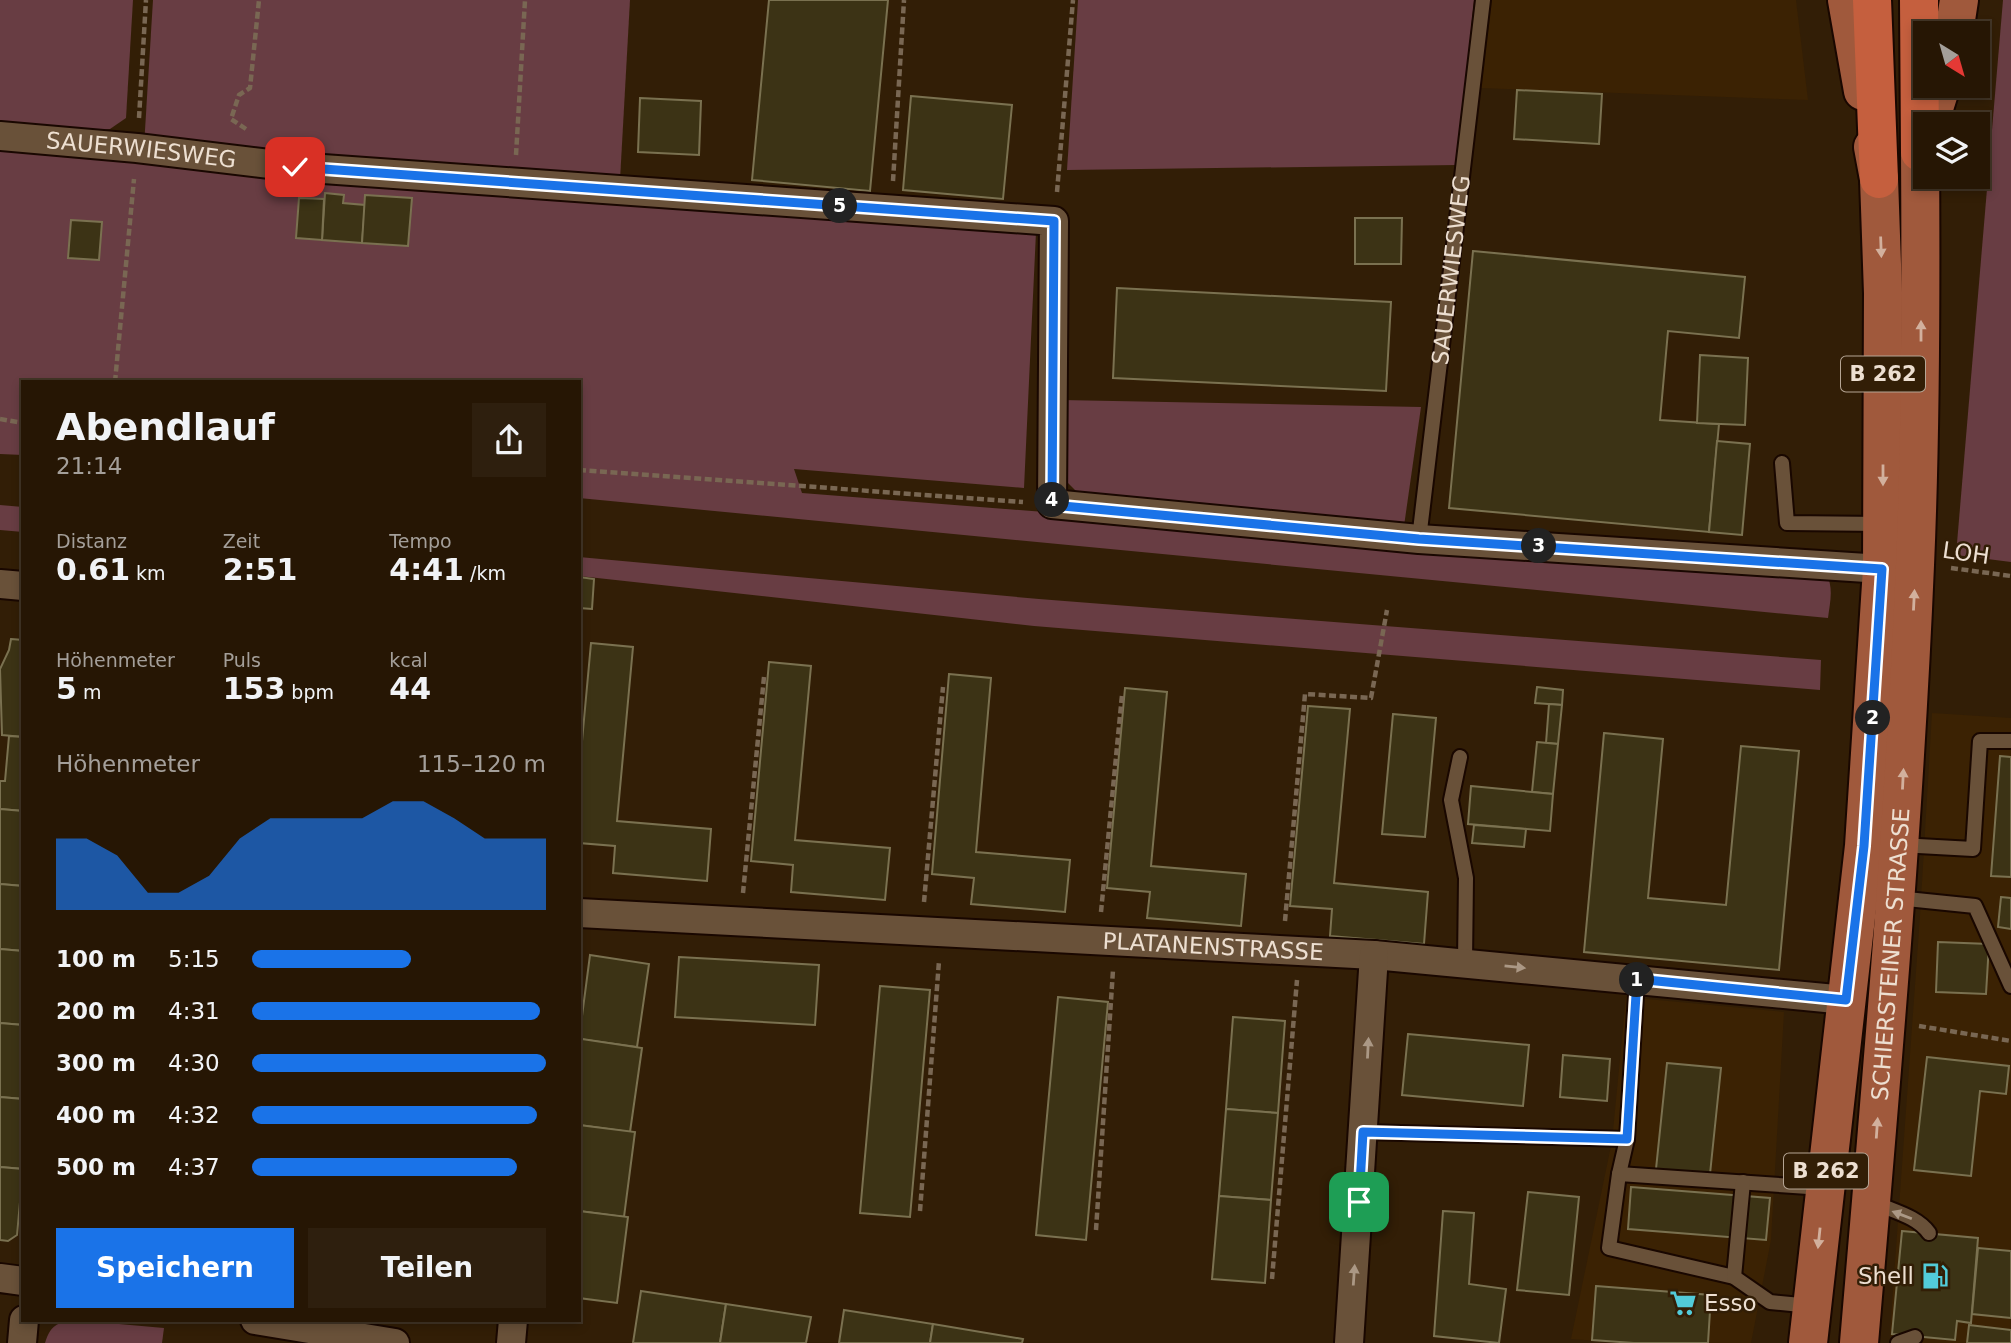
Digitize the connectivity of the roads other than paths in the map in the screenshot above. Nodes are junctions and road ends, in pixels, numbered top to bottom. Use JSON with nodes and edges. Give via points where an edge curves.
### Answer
{"nodes":[{"id":1,"x":1483,"y":0,"type":"edge"},
{"id":2,"x":1847,"y":0,"type":"edge"},
{"id":3,"x":1872,"y":0,"type":"edge"},
{"id":4,"x":1919,"y":0,"type":"edge"},
{"id":5,"x":1959,"y":0,"type":"edge"},
{"id":6,"x":1956,"y":21,"type":"edge"},
{"id":7,"x":1924,"y":112,"type":"edge"},
{"id":8,"x":0,"y":136,"type":"edge"},
{"id":9,"x":1879,"y":179,"type":"junction"},
{"id":10,"x":1924,"y":189,"type":"edge"},
{"id":11,"x":1782,"y":463,"type":"dead end"},
{"id":12,"x":1883,"y":524,"type":"junction"},
{"id":13,"x":1419,"y":539,"type":"junction"},
{"id":14,"x":1899,"y":566,"type":"junction"},
{"id":15,"x":0,"y":584,"type":"edge"},
{"id":16,"x":21,"y":586,"type":"edge"},
{"id":17,"x":2011,"y":741,"type":"edge"},
{"id":18,"x":1460,"y":757,"type":"dead end"},
{"id":19,"x":1900,"y":845,"type":"junction"},
{"id":20,"x":1895,"y":898,"type":"junction"},
{"id":21,"x":581,"y":913,"type":"edge"},
{"id":22,"x":1374,"y":955,"type":"junction"},
{"id":23,"x":1465,"y":962,"type":"junction"},
{"id":24,"x":1637,"y":979,"type":"junction"},
{"id":25,"x":2011,"y":986,"type":"edge"},
{"id":26,"x":1846,"y":1000,"type":"junction"},
{"id":27,"x":1363,"y":1132,"type":"junction"},
{"id":28,"x":1627,"y":1139,"type":"junction"},
{"id":29,"x":1619,"y":1174,"type":"junction"},
{"id":30,"x":1743,"y":1182,"type":"junction"},
{"id":31,"x":1824,"y":1188,"type":"junction"},
{"id":32,"x":1871,"y":1202,"type":"junction"},
{"id":33,"x":1929,"y":1233,"type":"dead end"},
{"id":34,"x":1734,"y":1277,"type":"junction"},
{"id":35,"x":0,"y":1278,"type":"edge"},
{"id":36,"x":21,"y":1281,"type":"edge"},
{"id":37,"x":24,"y":1322,"type":"edge"},
{"id":38,"x":260,"y":1322,"type":"edge"},
{"id":39,"x":513,"y":1322,"type":"edge"},
{"id":40,"x":1810,"y":1325,"type":"edge"},
{"id":41,"x":293,"y":1334,"type":"edge"},
{"id":42,"x":1915,"y":1337,"type":"dead end"},
{"id":43,"x":22,"y":1343,"type":"edge"},
{"id":44,"x":395,"y":1343,"type":"edge"},
{"id":45,"x":511,"y":1343,"type":"edge"},
{"id":46,"x":1349,"y":1343,"type":"edge"},
{"id":47,"x":1860,"y":1343,"type":"edge"},
{"id":48,"x":1898,"y":1343,"type":"edge"}],
"edges":[{"from":1,"to":13,"type":"lane","name":"SAUERWIESWEG"},
{"from":2,"to":9,"type":"main road","number":"B 262"},
{"from":3,"to":9,"type":"highway","number":"B 262"},
{"from":4,"to":7,"type":"highway","number":"B 262"},
{"from":5,"to":6,"type":"main road"},
{"from":8,"to":13,"type":"street","name":"SAUERWIESWEG","via":[[295,167],[1054,221],[1052,505]]},
{"from":9,"to":12,"type":"main road","number":"B 262","one_way":true},
{"from":14,"to":10,"type":"main road","number":"B 262","one_way":true,"via":[[1921,343]]},
{"from":11,"to":12,"type":"lane","via":[[1787,523]]},
{"from":12,"to":14,"type":"main road","number":"B 262"},
{"from":13,"to":14,"type":"street"},
{"from":19,"to":14,"type":"main road","name":"SCHIERSTEINER STRASSE","number":"B 262","one_way":true},
{"from":14,"to":26,"type":"main road","name":"SCHIERSTEINER STRASSE","number":"B 262"},
{"from":15,"to":16,"type":"street"},
{"from":17,"to":19,"type":"lane","via":[[1980,741],[1973,849]]},
{"from":18,"to":23,"type":"lane","via":[[1451,800],[1466,878]]},
{"from":19,"to":20,"type":"main road","name":"SCHIERSTEINER STRASSE","number":"B 262"},
{"from":20,"to":25,"type":"lane","via":[[1975,906]]},
{"from":32,"to":20,"type":"main road","name":"SCHIERSTEINER STRASSE","number":"B 262","one_way":true},
{"from":21,"to":22,"type":"street","name":"PLATANENSTRASSE"},
{"from":22,"to":23,"type":"street","name":"PLATANENSTRASSE"},
{"from":27,"to":22,"type":"street","one_way":true},
{"from":23,"to":24,"type":"street","name":"PLATANENSTRASSE","one_way":true},
{"from":24,"to":26,"type":"street","name":"PLATANENSTRASSE"},
{"from":24,"to":28,"type":"lane"},
{"from":26,"to":31,"type":"main road","name":"SCHIERSTEINER STRASSE","number":"B 262"},
{"from":27,"to":28,"type":"lane"},
{"from":46,"to":27,"type":"street","one_way":true},
{"from":28,"to":29,"type":"lane"},
{"from":29,"to":30,"type":"lane"},
{"from":29,"to":34,"type":"lane","via":[[1609,1248]]},
{"from":30,"to":31,"type":"lane"},
{"from":30,"to":34,"type":"lane"},
{"from":31,"to":40,"type":"main road","name":"SCHIERSTEINER STRASSE","number":"B 262","one_way":true},
{"from":33,"to":32,"type":"lane","one_way":true,"via":[[1911,1218]]},
{"from":32,"to":47,"type":"main road","name":"SCHIERSTEINER STRASSE","number":"B 262"},
{"from":34,"to":40,"type":"lane"},
{"from":35,"to":36,"type":"street"},
{"from":37,"to":43,"type":"street"},
{"from":38,"to":41,"type":"street"},
{"from":39,"to":45,"type":"street"},
{"from":41,"to":44,"type":"street"},
{"from":42,"to":48,"type":"lane"}]}
